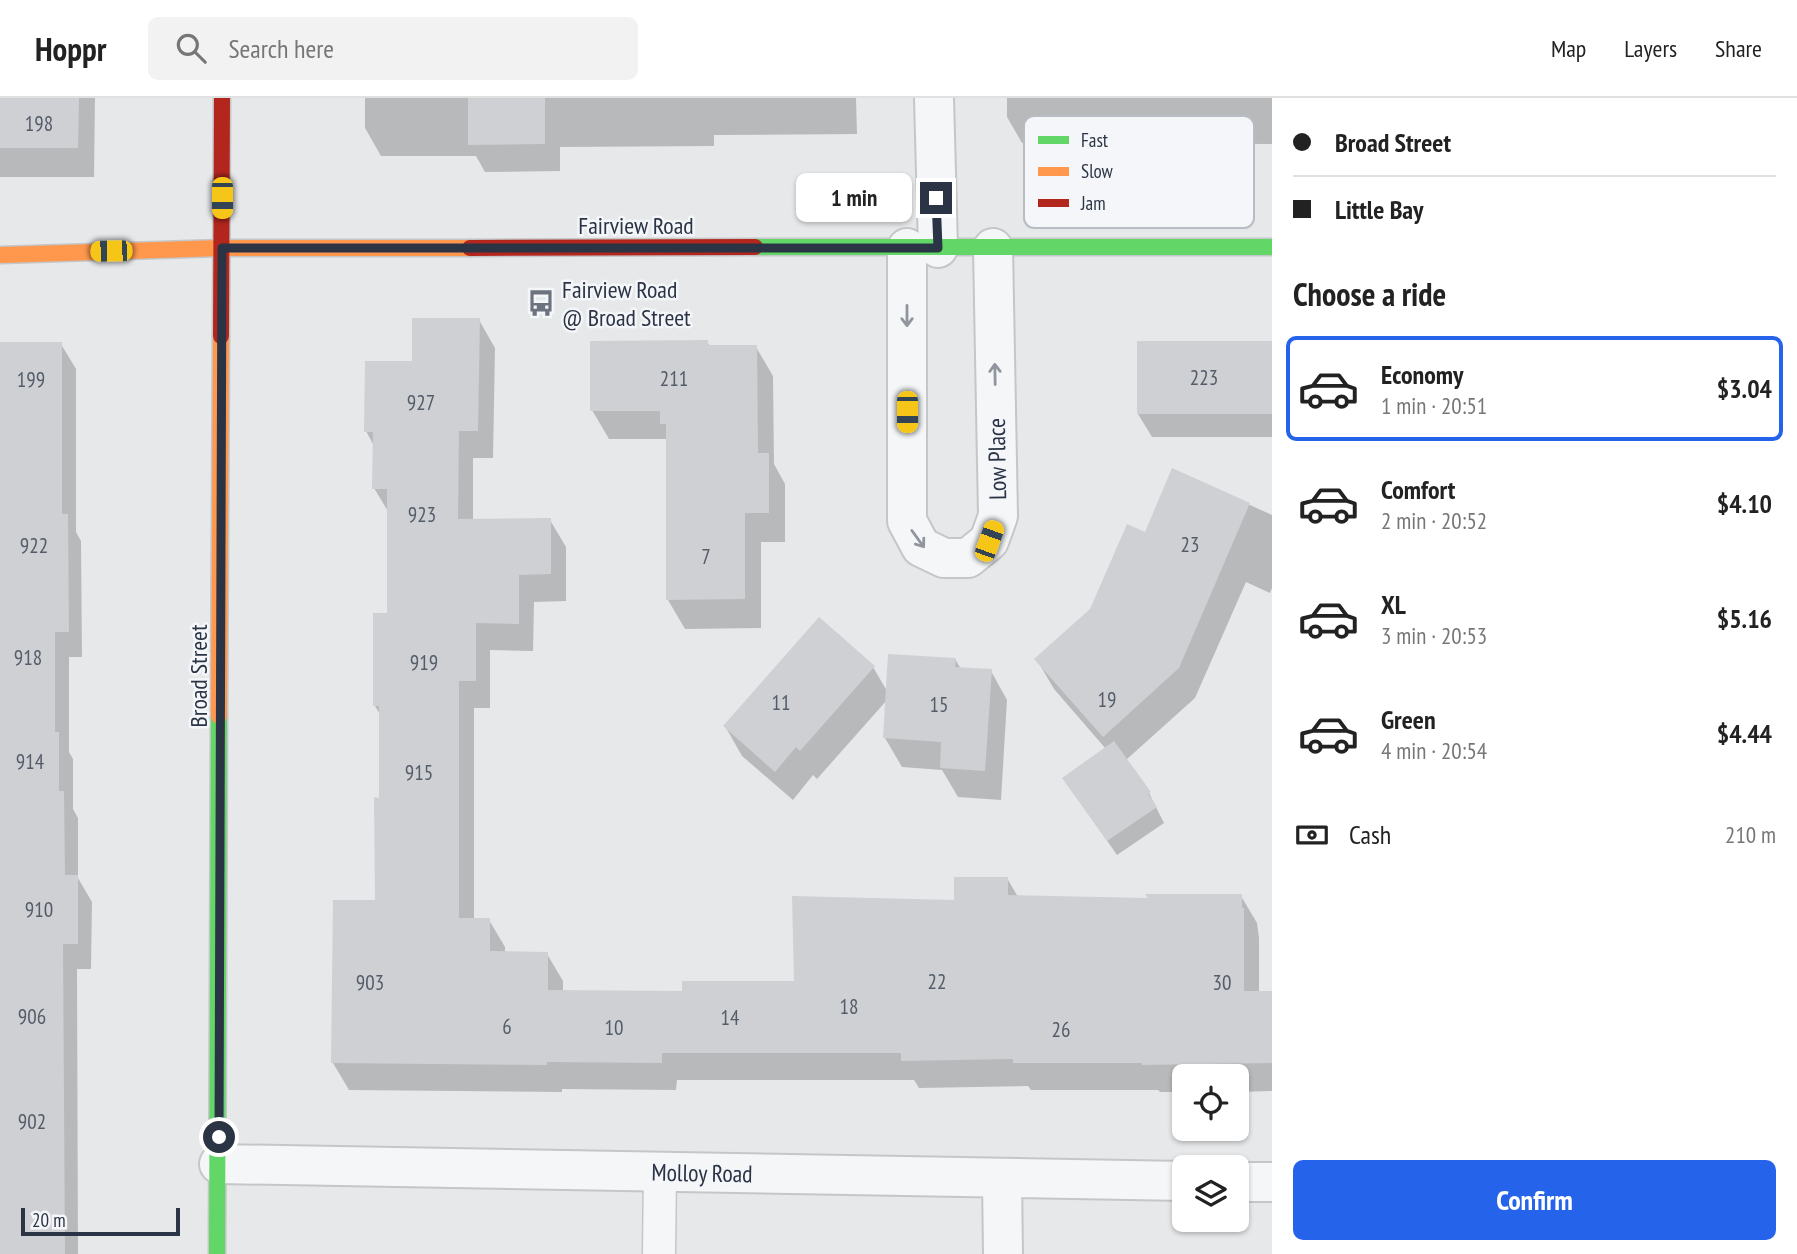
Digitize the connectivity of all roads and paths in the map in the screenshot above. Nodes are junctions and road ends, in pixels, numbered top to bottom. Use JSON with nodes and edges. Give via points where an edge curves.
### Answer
{"nodes":[{"id":1,"x":222,"y":98,"type":"edge"},
{"id":2,"x":934,"y":98,"type":"edge"},
{"id":3,"x":1272,"y":247,"type":"edge"},
{"id":4,"x":222,"y":248,"type":"junction"},
{"id":5,"x":923,"y":248,"type":"junction"},
{"id":6,"x":993,"y":248,"type":"junction"},
{"id":7,"x":0,"y":254,"type":"edge"},
{"id":8,"x":219,"y":1164,"type":"junction"},
{"id":9,"x":660,"y":1172,"type":"junction"},
{"id":10,"x":1002,"y":1178,"type":"junction"},
{"id":11,"x":1172,"y":1181,"type":"edge"},
{"id":12,"x":1249,"y":1182,"type":"edge"},
{"id":13,"x":1272,"y":1182,"type":"edge"},
{"id":14,"x":217,"y":1254,"type":"edge"},
{"id":15,"x":659,"y":1254,"type":"edge"},
{"id":16,"x":1003,"y":1254,"type":"edge"}],
"edges":[{"from":1,"to":4,"type":"street","name":"Broad Street"},
{"from":2,"to":5,"type":"street","name":"Low Place"},
{"from":3,"to":6,"type":"street","name":"Fairview Road"},
{"from":4,"to":5,"type":"street","name":"Fairview Road"},
{"from":4,"to":7,"type":"street","name":"Fairview Road"},
{"from":4,"to":8,"type":"street","name":"Broad Street"},
{"from":5,"to":6,"type":"street","name":"Fairview Road"},
{"from":5,"to":6,"type":"street","name":"Low Place","one_way":true,"via":[[907,521],[921,547],[944,558],[968,558],[989,541],[998,516]]},
{"from":8,"to":9,"type":"street","name":"Molloy Road"},
{"from":8,"to":14,"type":"street","name":"Broad Street"},
{"from":9,"to":10,"type":"street","name":"Molloy Road"},
{"from":9,"to":15,"type":"lane"},
{"from":10,"to":11,"type":"street","name":"Molloy Road"},
{"from":10,"to":16,"type":"street"},
{"from":12,"to":13,"type":"street"}]}
